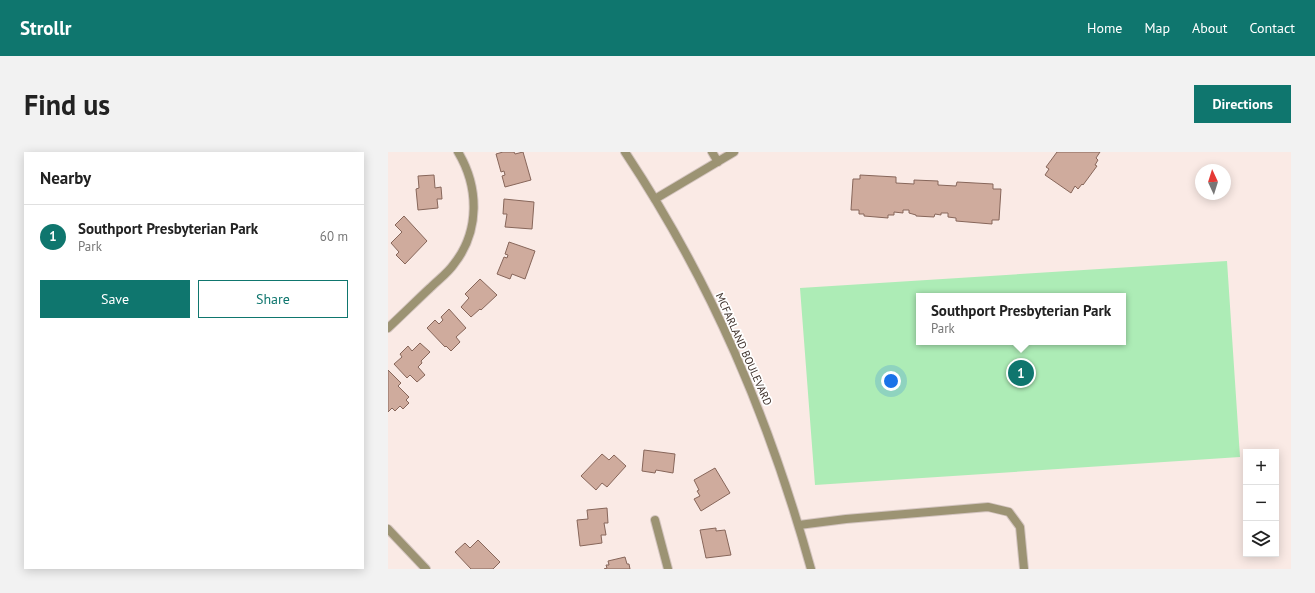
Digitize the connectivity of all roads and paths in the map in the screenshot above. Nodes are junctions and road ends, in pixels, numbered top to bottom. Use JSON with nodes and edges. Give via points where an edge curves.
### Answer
{"nodes":[{"id":1,"x":458,"y":152,"type":"edge"},
{"id":2,"x":625,"y":152,"type":"edge"},
{"id":3,"x":712,"y":152,"type":"edge"},
{"id":4,"x":734,"y":152,"type":"edge"},
{"id":5,"x":718,"y":162,"type":"junction"},
{"id":6,"x":655,"y":199,"type":"junction"},
{"id":7,"x":388,"y":328,"type":"edge"},
{"id":8,"x":655,"y":520,"type":"dead end"},
{"id":9,"x":798,"y":525,"type":"junction"},
{"id":10,"x":388,"y":529,"type":"edge"},
{"id":11,"x":426,"y":569,"type":"edge"},
{"id":12,"x":668,"y":569,"type":"edge"},
{"id":13,"x":811,"y":569,"type":"edge"},
{"id":14,"x":1024,"y":569,"type":"edge"}],
"edges":[{"from":1,"to":7,"type":"street","via":[[469,175],[474,195],[473,222],[468,241],[454,265]]},
{"from":2,"to":6,"type":"street","name":"MCFARLAND BOULEVARD"},
{"from":3,"to":5,"type":"street"},
{"from":4,"to":5,"type":"street"},
{"from":5,"to":6,"type":"street"},
{"from":6,"to":9,"type":"street","name":"MCFARLAND BOULEVARD","via":[[700,279],[744,373],[768,433]]},
{"from":8,"to":12,"type":"street"},
{"from":9,"to":13,"type":"street","name":"MCFARLAND BOULEVARD"},
{"from":9,"to":14,"type":"street","via":[[988,508],[1009,512],[1020,527]]},
{"from":10,"to":11,"type":"street"}]}
